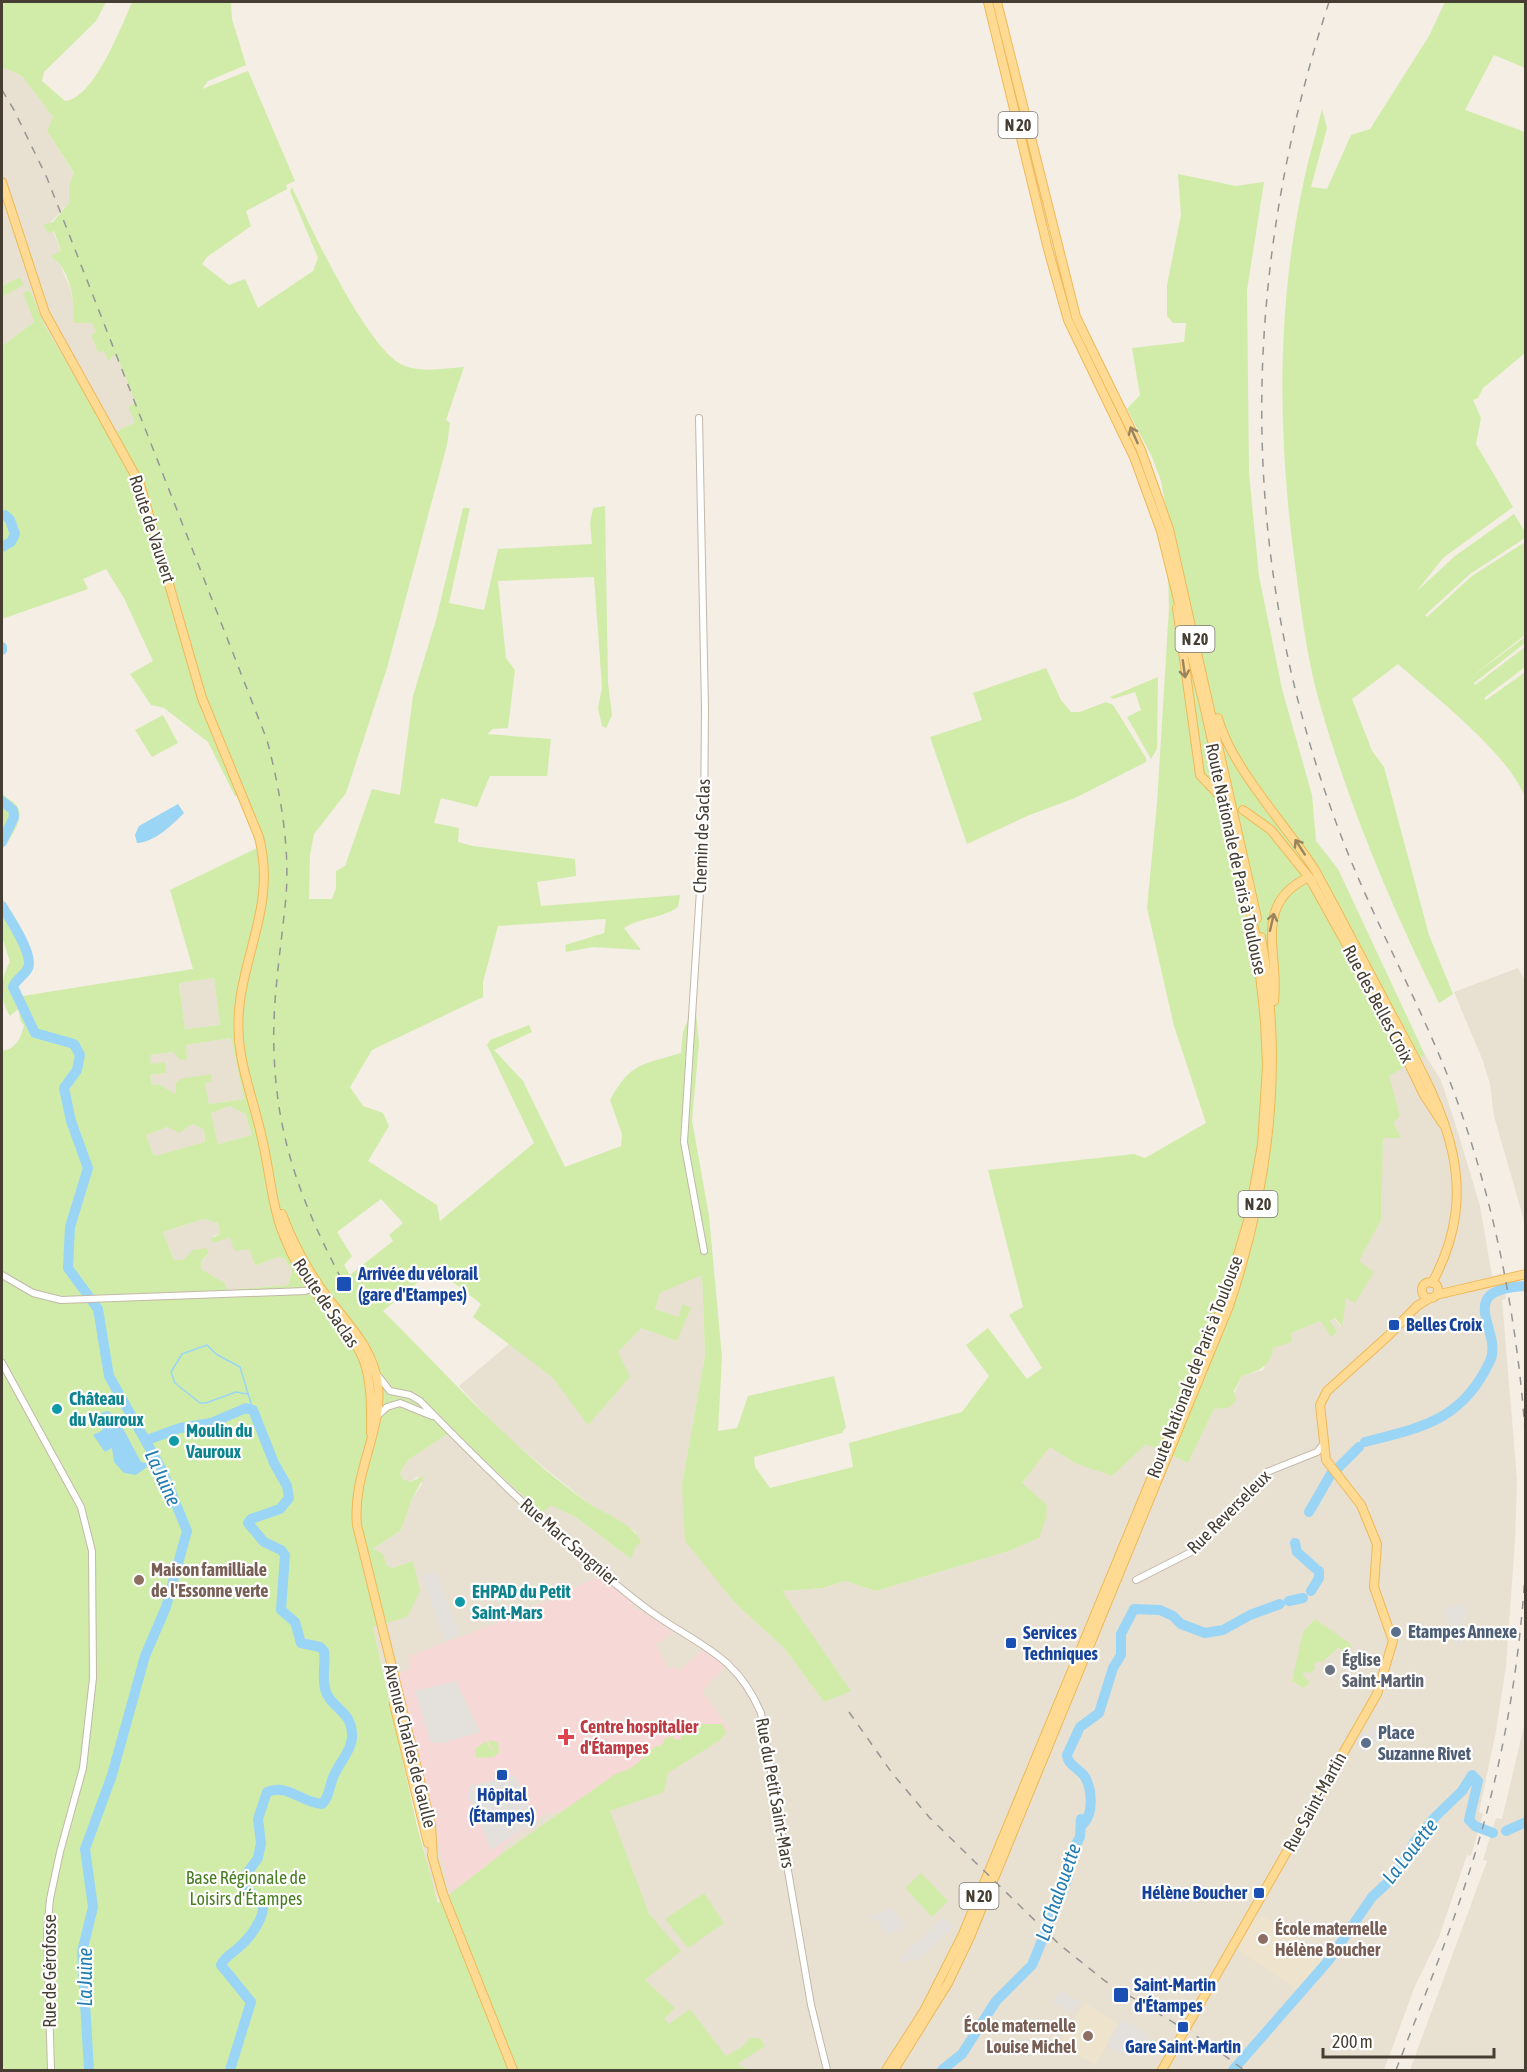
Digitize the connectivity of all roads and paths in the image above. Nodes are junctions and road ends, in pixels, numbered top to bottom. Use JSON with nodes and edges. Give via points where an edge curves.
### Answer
{"nodes":[{"id":1,"x":988,"y":2,"type":"edge"},
{"id":2,"x":997,"y":2,"type":"edge"},
{"id":3,"x":2,"y":182,"type":"edge"},
{"id":4,"x":699,"y":418,"type":"dead end"},
{"id":5,"x":1177,"y":590,"type":"junction"},
{"id":6,"x":1206,"y":684,"type":"junction"},
{"id":7,"x":243,"y":795,"type":"joint"},
{"id":8,"x":1219,"y":795,"type":"dead end"},
{"id":9,"x":1243,"y":810,"type":"dead end"},
{"id":10,"x":1309,"y":877,"type":"junction"},
{"id":11,"x":1340,"y":916,"type":"junction"},
{"id":12,"x":1272,"y":1022,"type":"junction"},
{"id":13,"x":1437,"y":1108,"type":"junction"},
{"id":14,"x":704,"y":1251,"type":"dead end"},
{"id":15,"x":2,"y":1275,"type":"edge"},
{"id":16,"x":1526,"y":1275,"type":"edge"},
{"id":17,"x":316,"y":1288,"type":"junction"},
{"id":18,"x":1431,"y":1291,"type":"junction"},
{"id":19,"x":2,"y":1363,"type":"edge"},
{"id":20,"x":376,"y":1371,"type":"junction"},
{"id":21,"x":390,"y":1391,"type":"junction"},
{"id":22,"x":375,"y":1403,"type":"junction"},
{"id":23,"x":387,"y":1407,"type":"junction"},
{"id":24,"x":377,"y":1416,"type":"junction"},
{"id":25,"x":435,"y":1418,"type":"junction"},
{"id":26,"x":371,"y":1433,"type":"junction"},
{"id":27,"x":1322,"y":1446,"type":"junction"},
{"id":28,"x":1136,"y":1580,"type":"dead end"},
{"id":29,"x":714,"y":1651,"type":"joint"},
{"id":30,"x":51,"y":2070,"type":"edge"},
{"id":31,"x":513,"y":2070,"type":"edge"},
{"id":32,"x":827,"y":2070,"type":"edge"},
{"id":33,"x":886,"y":2070,"type":"edge"},
{"id":34,"x":894,"y":2070,"type":"edge"},
{"id":35,"x":1162,"y":2070,"type":"edge"}],
"edges":[{"from":1,"to":5,"type":"main road","name":"Route Nationale de Paris à Toulouse","number":"N 20","via":[[1068,320],[1143,477]]},
{"from":6,"to":2,"type":"main road","name":"Route Nationale de Paris à Toulouse","number":"N 20","one_way":true,"via":[[1169,529],[1150,471],[1076,317]]},
{"from":3,"to":7,"type":"main road","name":"Route de Vauvert","via":[[52,329],[140,484],[202,698]]},
{"from":4,"to":14,"type":"street","name":"Chemin de Saclas","via":[[704,827],[684,1142]]},
{"from":5,"to":8,"type":"main road","one_way":true,"via":[[1178,624],[1200,775]]},
{"from":5,"to":33,"type":"main road","name":"Route Nationale de Paris à Toulouse","number":"N 20","via":[[1256,937],[1267,1066],[1256,1182],[1237,1264],[1222,1305],[981,1892],[942,1979]]},
{"from":11,"to":6,"type":"main road","one_way":true,"via":[[1293,835],[1239,764]]},
{"from":6,"to":12,"type":"main road","name":"Route Nationale de Paris à Toulouse","number":"N 20","via":[[1261,938]]},
{"from":7,"to":17,"type":"main road","name":"Route de Saclas","via":[[259,837],[266,878],[262,912],[239,998],[241,1057],[283,1234]]},
{"from":9,"to":10,"type":"main road","via":[[1271,830]]},
{"from":10,"to":11,"type":"main road"},
{"from":12,"to":10,"type":"main road","one_way":true,"via":[[1276,987],[1271,921],[1283,898]]},
{"from":10,"to":13,"type":"main road","name":"Rue des Belles Croix"},
{"from":11,"to":13,"type":"main road","name":"Rue des Belles Croix"},
{"from":12,"to":34,"type":"main road","name":"Route Nationale de Paris à Toulouse","number":"N 20","via":[[1272,1109],[1263,1185],[1229,1306],[970,1937],[944,1992]]},
{"from":13,"to":18,"type":"main road","name":"Rue des Belles Croix","via":[[1448,1131],[1456,1165],[1456,1213]]},
{"from":15,"to":17,"type":"street","via":[[49,1299]]},
{"from":16,"to":18,"type":"main road"},
{"from":17,"to":20,"type":"main road","name":"Route de Saclas","via":[[360,1339]]},
{"from":17,"to":22,"type":"main road","name":"Route de Saclas","via":[[365,1364]]},
{"from":18,"to":27,"type":"main road","name":"Rue Saint-Martin","via":[[1327,1392],[1319,1410]]},
{"from":19,"to":30,"type":"street","name":"Rue de Gérofosse","via":[[81,1507],[92,1551],[93,1678],[83,1768],[50,1899],[47,1932]]},
{"from":20,"to":21,"type":"street"},
{"from":20,"to":22,"type":"main road","name":"Route de Saclas"},
{"from":21,"to":22,"type":"street"},
{"from":21,"to":25,"type":"street","name":"Rue Marc Sangnier","via":[[420,1401]]},
{"from":22,"to":23,"type":"street"},
{"from":22,"to":24,"type":"main road","name":"Route de Saclas"},
{"from":22,"to":26,"type":"main road","name":"Route de Saclas"},
{"from":23,"to":24,"type":"street"},
{"from":23,"to":25,"type":"street","name":"Rue Marc Sangnier","via":[[408,1404]]},
{"from":24,"to":26,"type":"main road","name":"Route de Saclas"},
{"from":25,"to":29,"type":"street","name":"Rue Marc Sangnier","via":[[495,1477],[636,1601]]},
{"from":26,"to":31,"type":"main road","name":"Avenue Charles de Gaulle","via":[[357,1492],[356,1514],[382,1633],[446,1904]]},
{"from":27,"to":28,"type":"street","name":"Rue Reverseleux","via":[[1317,1452],[1267,1472],[1193,1551]]},
{"from":27,"to":35,"type":"main road","name":"Rue Saint-Martin","via":[[1324,1457],[1361,1505],[1375,1535],[1378,1550],[1374,1587],[1393,1645],[1371,1706]]},
{"from":29,"to":32,"type":"street","name":"Rue du Petit Saint-Mars","via":[[746,1683],[761,1713],[821,2055]]}]}
